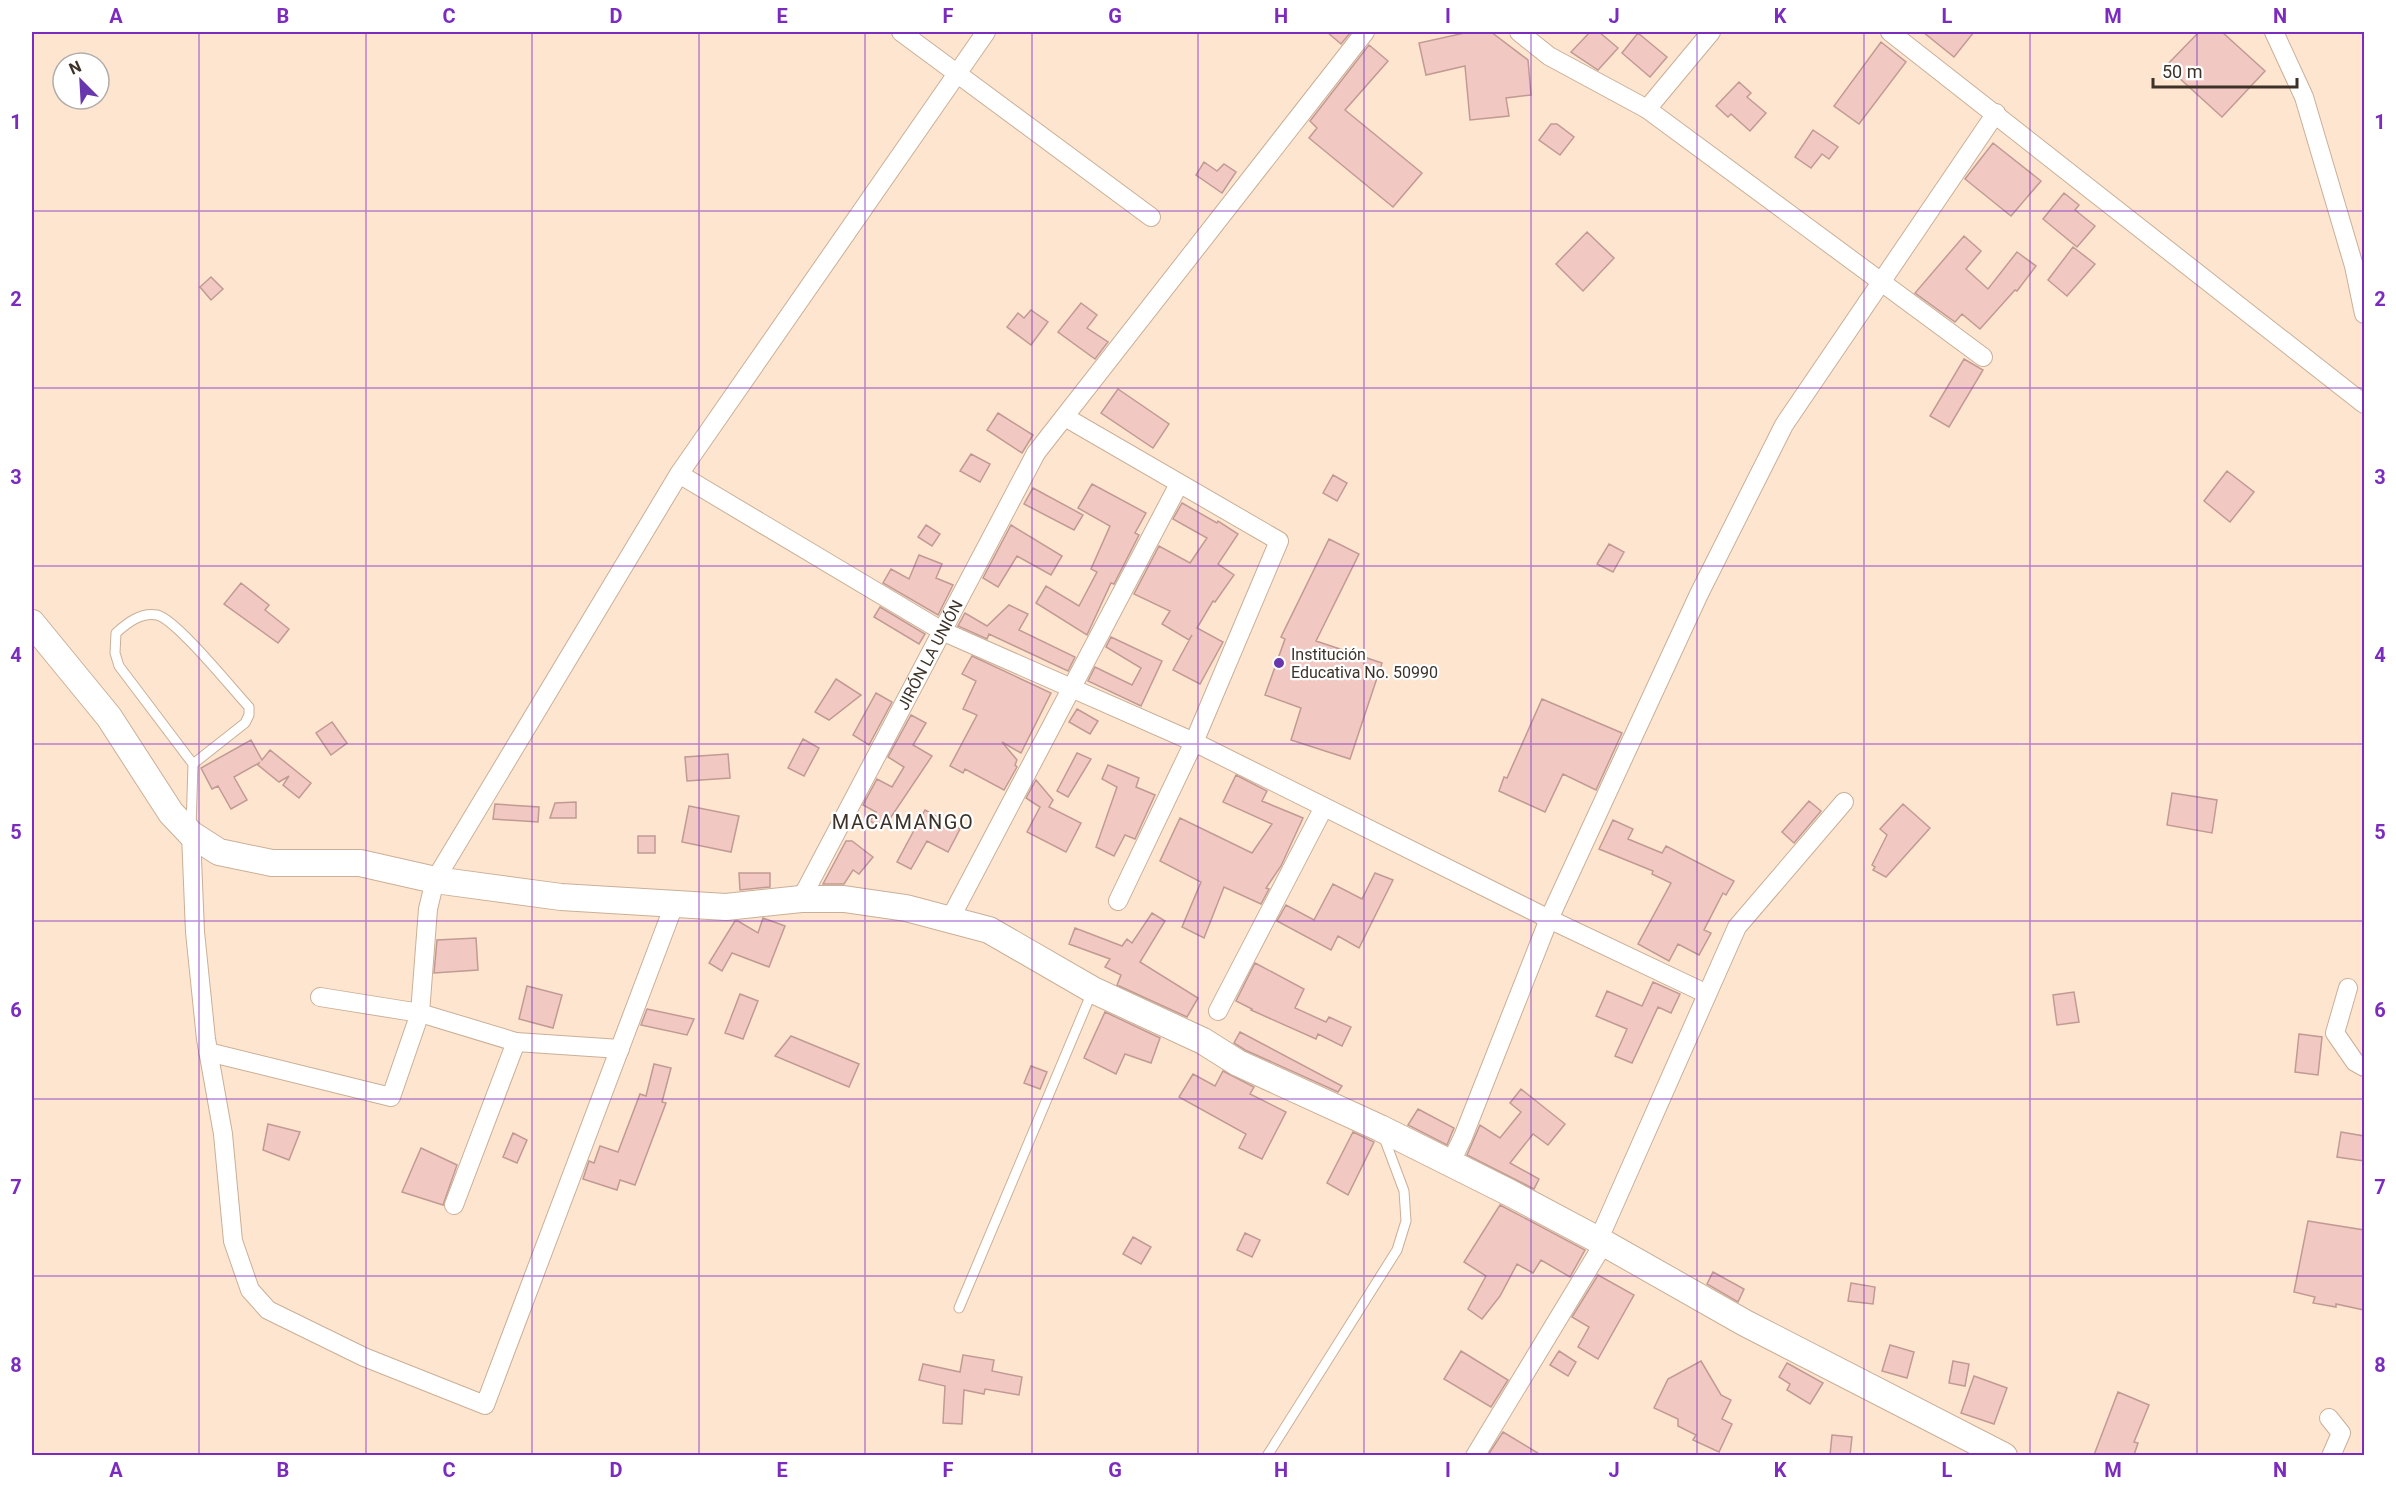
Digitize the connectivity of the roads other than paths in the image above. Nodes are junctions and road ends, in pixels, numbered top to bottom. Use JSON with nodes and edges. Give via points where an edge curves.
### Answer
{"nodes":[{"id":1,"x":901,"y":32,"type":"edge"},
{"id":2,"x":986,"y":32,"type":"edge"},
{"id":3,"x":1365,"y":32,"type":"edge"},
{"id":4,"x":1519,"y":32,"type":"edge"},
{"id":5,"x":1711,"y":32,"type":"edge"},
{"id":6,"x":1890,"y":32,"type":"edge"},
{"id":7,"x":2274,"y":32,"type":"edge"},
{"id":8,"x":957,"y":75,"type":"junction"},
{"id":9,"x":1647,"y":109,"type":"junction"},
{"id":10,"x":1996,"y":113,"type":"junction"},
{"id":11,"x":1151,"y":218,"type":"dead end"},
{"id":12,"x":1883,"y":282,"type":"junction"},
{"id":13,"x":2364,"y":314,"type":"edge"},
{"id":14,"x":1983,"y":357,"type":"dead end"},
{"id":15,"x":2364,"y":404,"type":"edge"},
{"id":16,"x":1065,"y":417,"type":"junction"},
{"id":17,"x":679,"y":474,"type":"junction"},
{"id":18,"x":1179,"y":484,"type":"junction"},
{"id":19,"x":32,"y":623,"type":"edge"},
{"id":20,"x":942,"y":631,"type":"junction"},
{"id":21,"x":1071,"y":689,"type":"junction"},
{"id":22,"x":1194,"y":742,"type":"junction"},
{"id":23,"x":193,"y":764,"type":"junction"},
{"id":24,"x":1844,"y":802,"type":"dead end"},
{"id":25,"x":1324,"y":807,"type":"junction"},
{"id":26,"x":191,"y":834,"type":"junction"},
{"id":27,"x":435,"y":880,"type":"junction"},
{"id":28,"x":801,"y":899,"type":"junction"},
{"id":29,"x":1118,"y":902,"type":"dead end"},
{"id":30,"x":674,"y":905,"type":"junction"},
{"id":31,"x":1549,"y":919,"type":"junction"},
{"id":32,"x":951,"y":920,"type":"junction"},
{"id":33,"x":2348,"y":988,"type":"dead end"},
{"id":34,"x":1093,"y":990,"type":"junction"},
{"id":35,"x":1707,"y":994,"type":"junction"},
{"id":36,"x":320,"y":998,"type":"dead end"},
{"id":37,"x":1218,"y":1011,"type":"dead end"},
{"id":38,"x":420,"y":1013,"type":"junction"},
{"id":39,"x":516,"y":1042,"type":"junction"},
{"id":40,"x":620,"y":1049,"type":"junction"},
{"id":41,"x":208,"y":1052,"type":"junction"},
{"id":42,"x":2364,"y":1067,"type":"edge"},
{"id":43,"x":1380,"y":1128,"type":"junction"},
{"id":44,"x":1450,"y":1164,"type":"junction"},
{"id":45,"x":454,"y":1205,"type":"dead end"},
{"id":46,"x":1601,"y":1242,"type":"junction"},
{"id":47,"x":959,"y":1308,"type":"dead end"},
{"id":48,"x":2329,"y":1418,"type":"dead end"},
{"id":49,"x":1267,"y":1455,"type":"edge"},
{"id":50,"x":1475,"y":1455,"type":"edge"},
{"id":51,"x":2004,"y":1455,"type":"edge"},
{"id":52,"x":2331,"y":1455,"type":"edge"}],
"edges":[{"from":1,"to":8,"type":"street"},
{"from":2,"to":8,"type":"street"},
{"from":3,"to":16,"type":"street","name":"JIRÓN LA UNIÓN"},
{"from":4,"to":9,"type":"street","via":[[1549,56]]},
{"from":5,"to":9,"type":"street"},
{"from":6,"to":10,"type":"street"},
{"from":7,"to":13,"type":"street","via":[[2304,97],[2354,266]]},
{"from":8,"to":11,"type":"street"},
{"from":8,"to":17,"type":"street"},
{"from":9,"to":12,"type":"street"},
{"from":10,"to":12,"type":"street"},
{"from":10,"to":15,"type":"street"},
{"from":12,"to":14,"type":"street"},
{"from":12,"to":31,"type":"street","via":[[1784,425],[1699,594]]},
{"from":16,"to":18,"type":"street"},
{"from":16,"to":20,"type":"street","name":"JIRÓN LA UNIÓN","via":[[1036,453]]},
{"from":17,"to":20,"type":"street"},
{"from":17,"to":27,"type":"street"},
{"from":18,"to":21,"type":"street"},
{"from":18,"to":22,"type":"street","via":[[1279,541]]},
{"from":19,"to":26,"type":"street","via":[[109,717],[171,813]]},
{"from":20,"to":21,"type":"street"},
{"from":20,"to":28,"type":"street","name":"JIRÓN LA UNIÓN"},
{"from":21,"to":22,"type":"street"},
{"from":21,"to":32,"type":"street"},
{"from":22,"to":25,"type":"street"},
{"from":22,"to":29,"type":"street"},
{"from":23,"to":23,"type":"lane","via":[[245,723],[249,707],[177,628],[158,615],[127,622],[116,633],[119,666]]},
{"from":23,"to":26,"type":"lane"},
{"from":24,"to":35,"type":"street","via":[[1737,927]]},
{"from":25,"to":31,"type":"street"},
{"from":25,"to":37,"type":"street"},
{"from":26,"to":27,"type":"street","via":[[219,852],[272,863],[360,863]]},
{"from":26,"to":41,"type":"street","via":[[195,932]]},
{"from":27,"to":30,"type":"street","via":[[561,897]]},
{"from":27,"to":38,"type":"street","via":[[428,909]]},
{"from":28,"to":30,"type":"street","via":[[726,907]]},
{"from":28,"to":32,"type":"street","via":[[844,899],[906,908]]},
{"from":30,"to":40,"type":"street"},
{"from":31,"to":35,"type":"street"},
{"from":31,"to":44,"type":"street"},
{"from":32,"to":34,"type":"street","via":[[989,930]]},
{"from":33,"to":42,"type":"street","via":[[2336,1033],[2355,1062]]},
{"from":34,"to":43,"type":"street"},
{"from":34,"to":47,"type":"lane"},
{"from":35,"to":46,"type":"street"},
{"from":36,"to":38,"type":"street"},
{"from":38,"to":39,"type":"street"},
{"from":38,"to":41,"type":"street","via":[[391,1097]]},
{"from":39,"to":40,"type":"street"},
{"from":39,"to":45,"type":"street"},
{"from":40,"to":41,"type":"street","via":[[485,1406],[364,1357],[268,1310],[250,1290],[233,1241],[223,1134]]},
{"from":43,"to":44,"type":"street"},
{"from":43,"to":49,"type":"lane","via":[[1404,1191],[1406,1221],[1397,1250]]},
{"from":44,"to":46,"type":"street"},
{"from":46,"to":50,"type":"street"},
{"from":46,"to":51,"type":"street","via":[[1745,1323]]},
{"from":48,"to":52,"type":"street","via":[[2341,1433]]}]}
